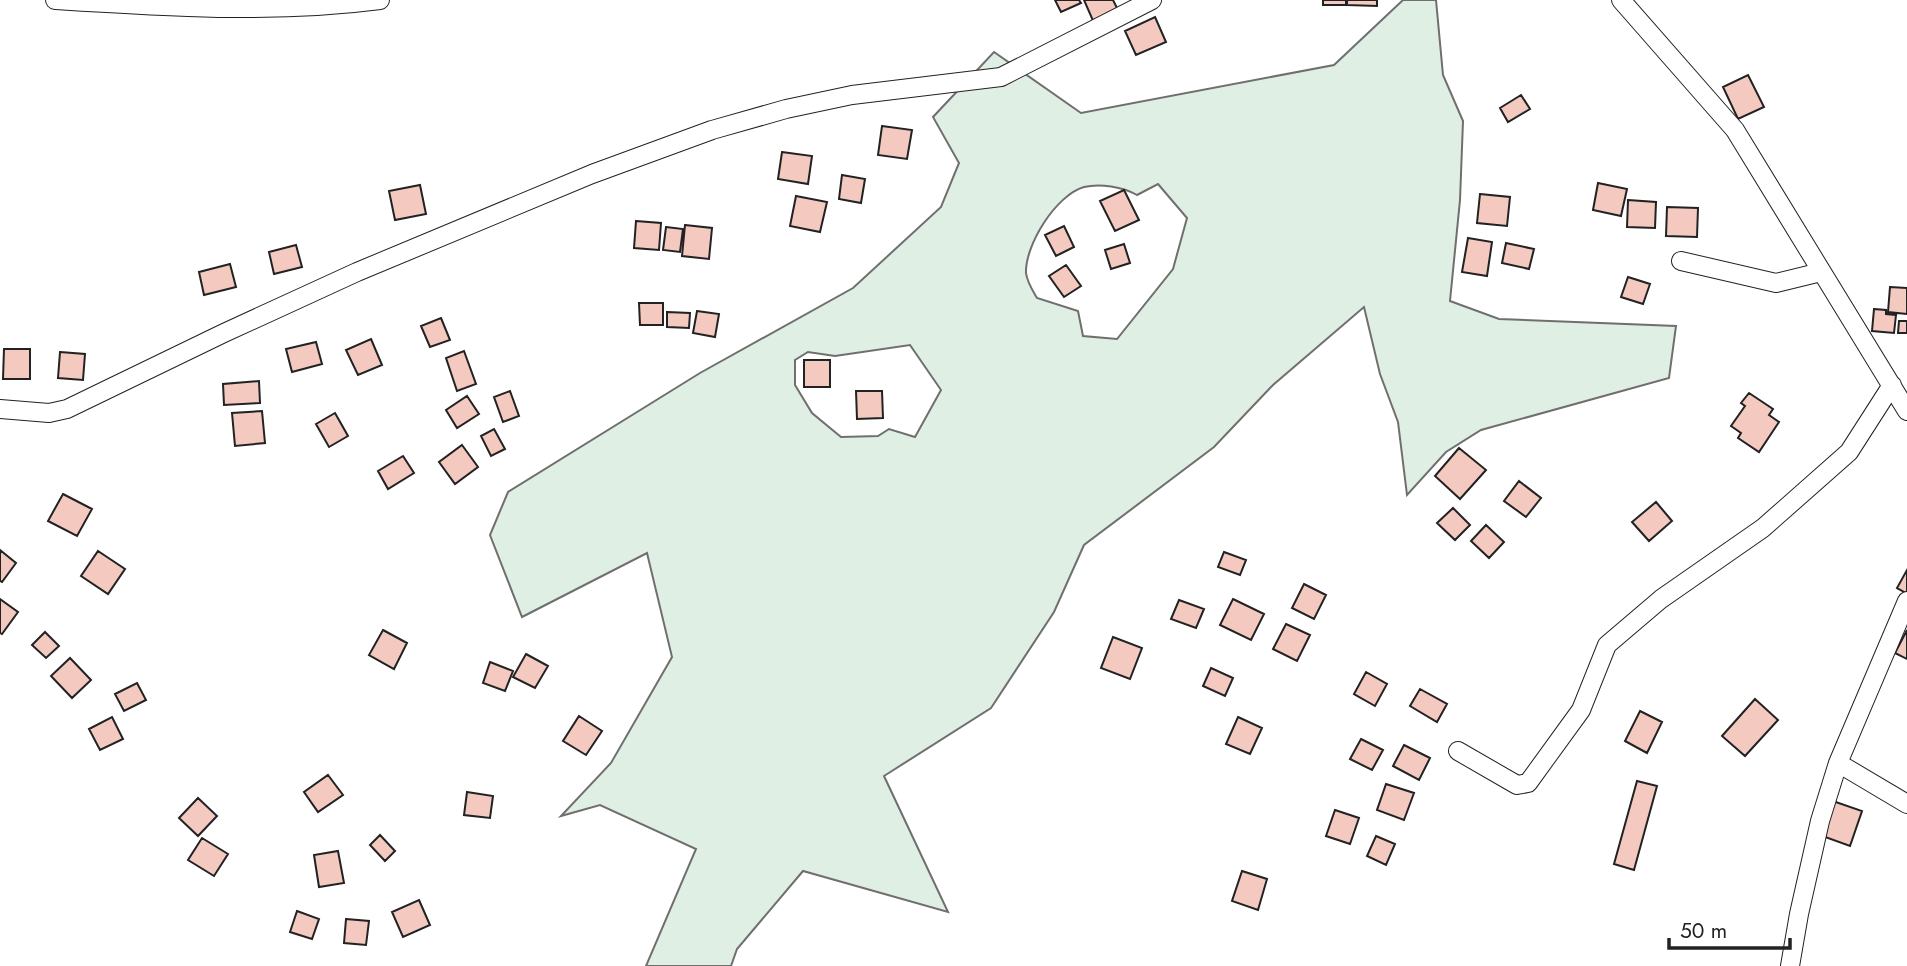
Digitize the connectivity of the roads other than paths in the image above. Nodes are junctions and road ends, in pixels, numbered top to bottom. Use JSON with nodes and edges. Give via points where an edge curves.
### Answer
{"nodes":[{"id":1,"x":55,"y":0,"type":"edge"},
{"id":2,"x":380,"y":0,"type":"edge"},
{"id":3,"x":1152,"y":0,"type":"edge"},
{"id":4,"x":1621,"y":0,"type":"edge"},
{"id":5,"x":1681,"y":261,"type":"dead end"},
{"id":6,"x":1821,"y":272,"type":"junction"},
{"id":7,"x":1892,"y":385,"type":"junction"},
{"id":8,"x":0,"y":409,"type":"edge"},
{"id":9,"x":1907,"y":411,"type":"edge"},
{"id":10,"x":1907,"y":601,"type":"edge"},
{"id":11,"x":1458,"y":751,"type":"dead end"},
{"id":12,"x":1839,"y":763,"type":"junction"},
{"id":13,"x":1907,"y":804,"type":"edge"},
{"id":14,"x":1790,"y":966,"type":"edge"}],
"edges":[{"from":1,"to":2,"type":"street","via":[[231,9]]},
{"from":3,"to":8,"type":"street","via":[[1001,77],[852,95],[712,130],[592,174],[357,272],[67,409],[49,413]]},
{"from":4,"to":6,"type":"street","via":[[1735,130]]},
{"from":5,"to":6,"type":"street","via":[[1776,283]]},
{"from":6,"to":7,"type":"street"},
{"from":7,"to":9,"type":"street"},
{"from":7,"to":11,"type":"street","via":[[1849,452],[1763,527],[1661,599],[1607,645],[1581,710],[1528,783],[1517,785]]},
{"from":10,"to":12,"type":"street"},
{"from":12,"to":13,"type":"street"},
{"from":12,"to":14,"type":"street","via":[[1820,821]]}]}
